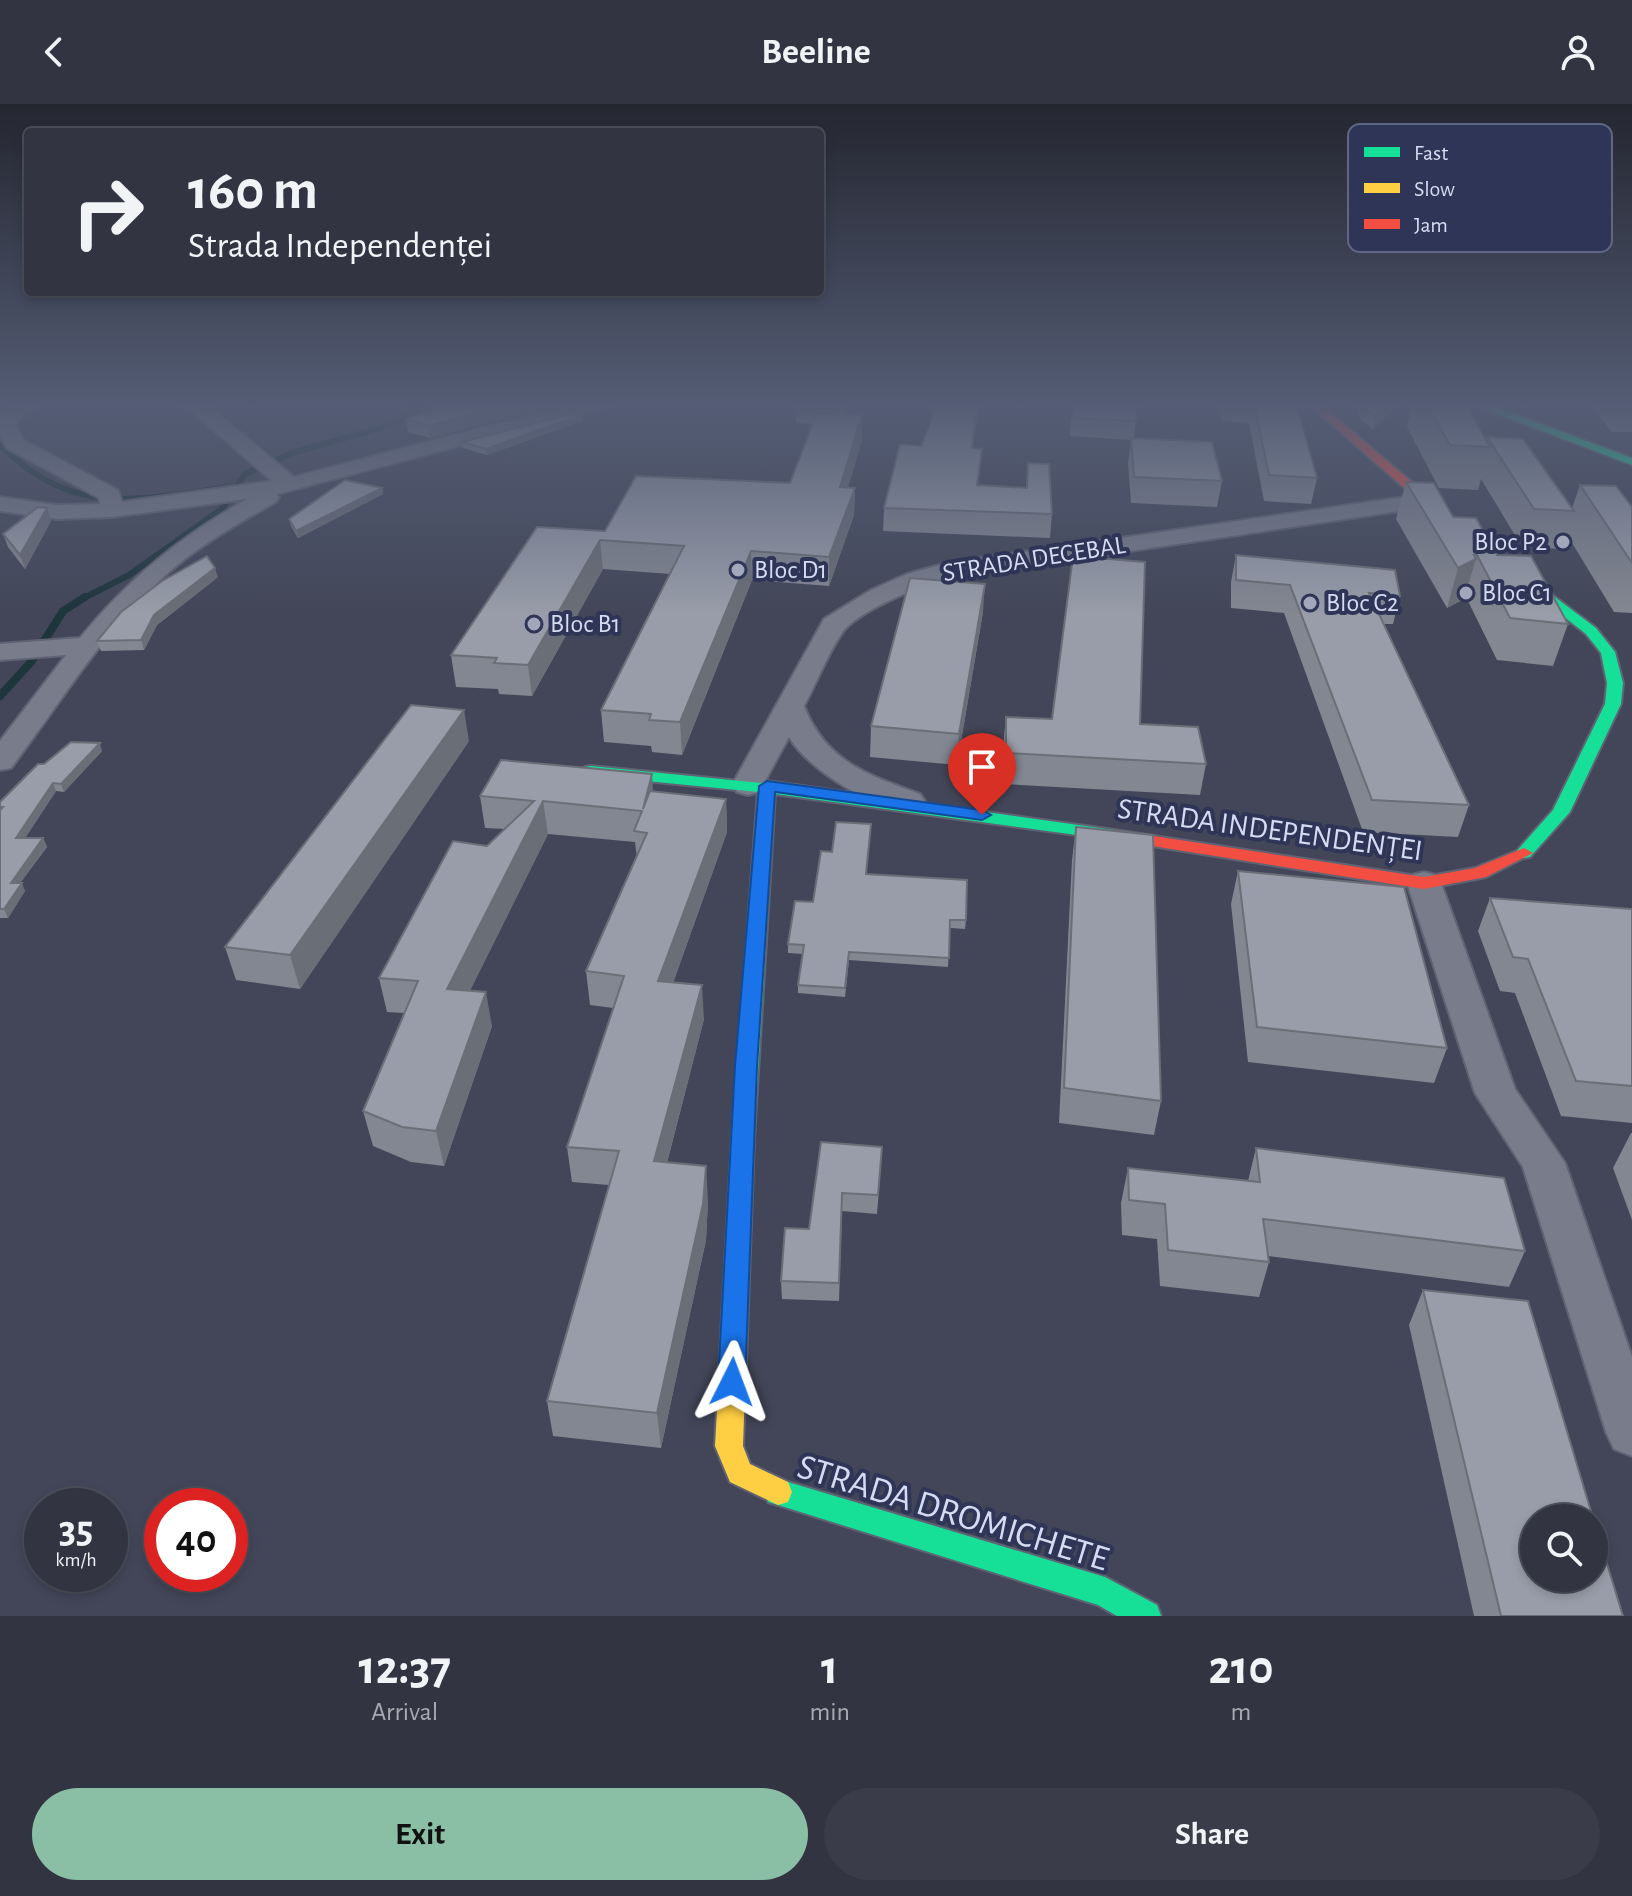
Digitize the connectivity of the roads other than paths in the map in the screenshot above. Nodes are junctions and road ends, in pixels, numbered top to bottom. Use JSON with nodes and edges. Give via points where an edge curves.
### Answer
{"nodes":[{"id":1,"x":63,"y":474,"type":"edge"},
{"id":2,"x":272,"y":474,"type":"edge"},
{"id":3,"x":272,"y":474,"type":"edge"},
{"id":4,"x":1393,"y":474,"type":"edge"},
{"id":5,"x":1425,"y":501,"type":"junction"},
{"id":6,"x":111,"y":502,"type":"junction"},
{"id":7,"x":0,"y":504,"type":"edge"},
{"id":8,"x":1461,"y":529,"type":"edge"},
{"id":9,"x":1497,"y":558,"type":"edge"},
{"id":10,"x":79,"y":646,"type":"junction"},
{"id":11,"x":9,"y":653,"type":"edge"},
{"id":12,"x":789,"y":704,"type":"junction"},
{"id":13,"x":0,"y":761,"type":"edge"},
{"id":14,"x":576,"y":770,"type":"edge"},
{"id":15,"x":758,"y":785,"type":"junction"},
{"id":16,"x":919,"y":805,"type":"junction"},
{"id":17,"x":1424,"y":883,"type":"junction"},
{"id":18,"x":1632,"y":1432,"type":"edge"},
{"id":19,"x":1146,"y":1616,"type":"edge"}],
"edges":[{"from":1,"to":6,"type":"street"},
{"from":2,"to":6,"type":"street","via":[[254,492]]},
{"from":3,"to":10,"type":"street","via":[[147,579]]},
{"from":4,"to":5,"type":"street"},
{"from":5,"to":8,"type":"street"},
{"from":5,"to":12,"type":"street","name":"STRADA DECEBAL","via":[[916,579],[833,625]]},
{"from":6,"to":7,"type":"street","via":[[57,512]]},
{"from":9,"to":17,"type":"street","name":"STRADA INDEPENDENȚEI","via":[[1591,631],[1608,652],[1615,683],[1613,704],[1561,812],[1525,852],[1480,873]]},
{"from":10,"to":11,"type":"street"},
{"from":10,"to":13,"type":"street"},
{"from":12,"to":15,"type":"street","name":"STRADA DECEBAL"},
{"from":12,"to":16,"type":"street","via":[[809,748],[829,765]]},
{"from":14,"to":15,"type":"street","name":"STRADA INDEPENDENȚEI"},
{"from":15,"to":16,"type":"street","name":"STRADA INDEPENDENȚEI"},
{"from":15,"to":19,"type":"street","name":"STRADA DROMICHETE","via":[[729,1446],[740,1473],[773,1490],[1105,1592]]},
{"from":16,"to":17,"type":"street","name":"STRADA INDEPENDENȚEI"},
{"from":17,"to":18,"type":"street","via":[[1496,1093],[1543,1163]]}]}
